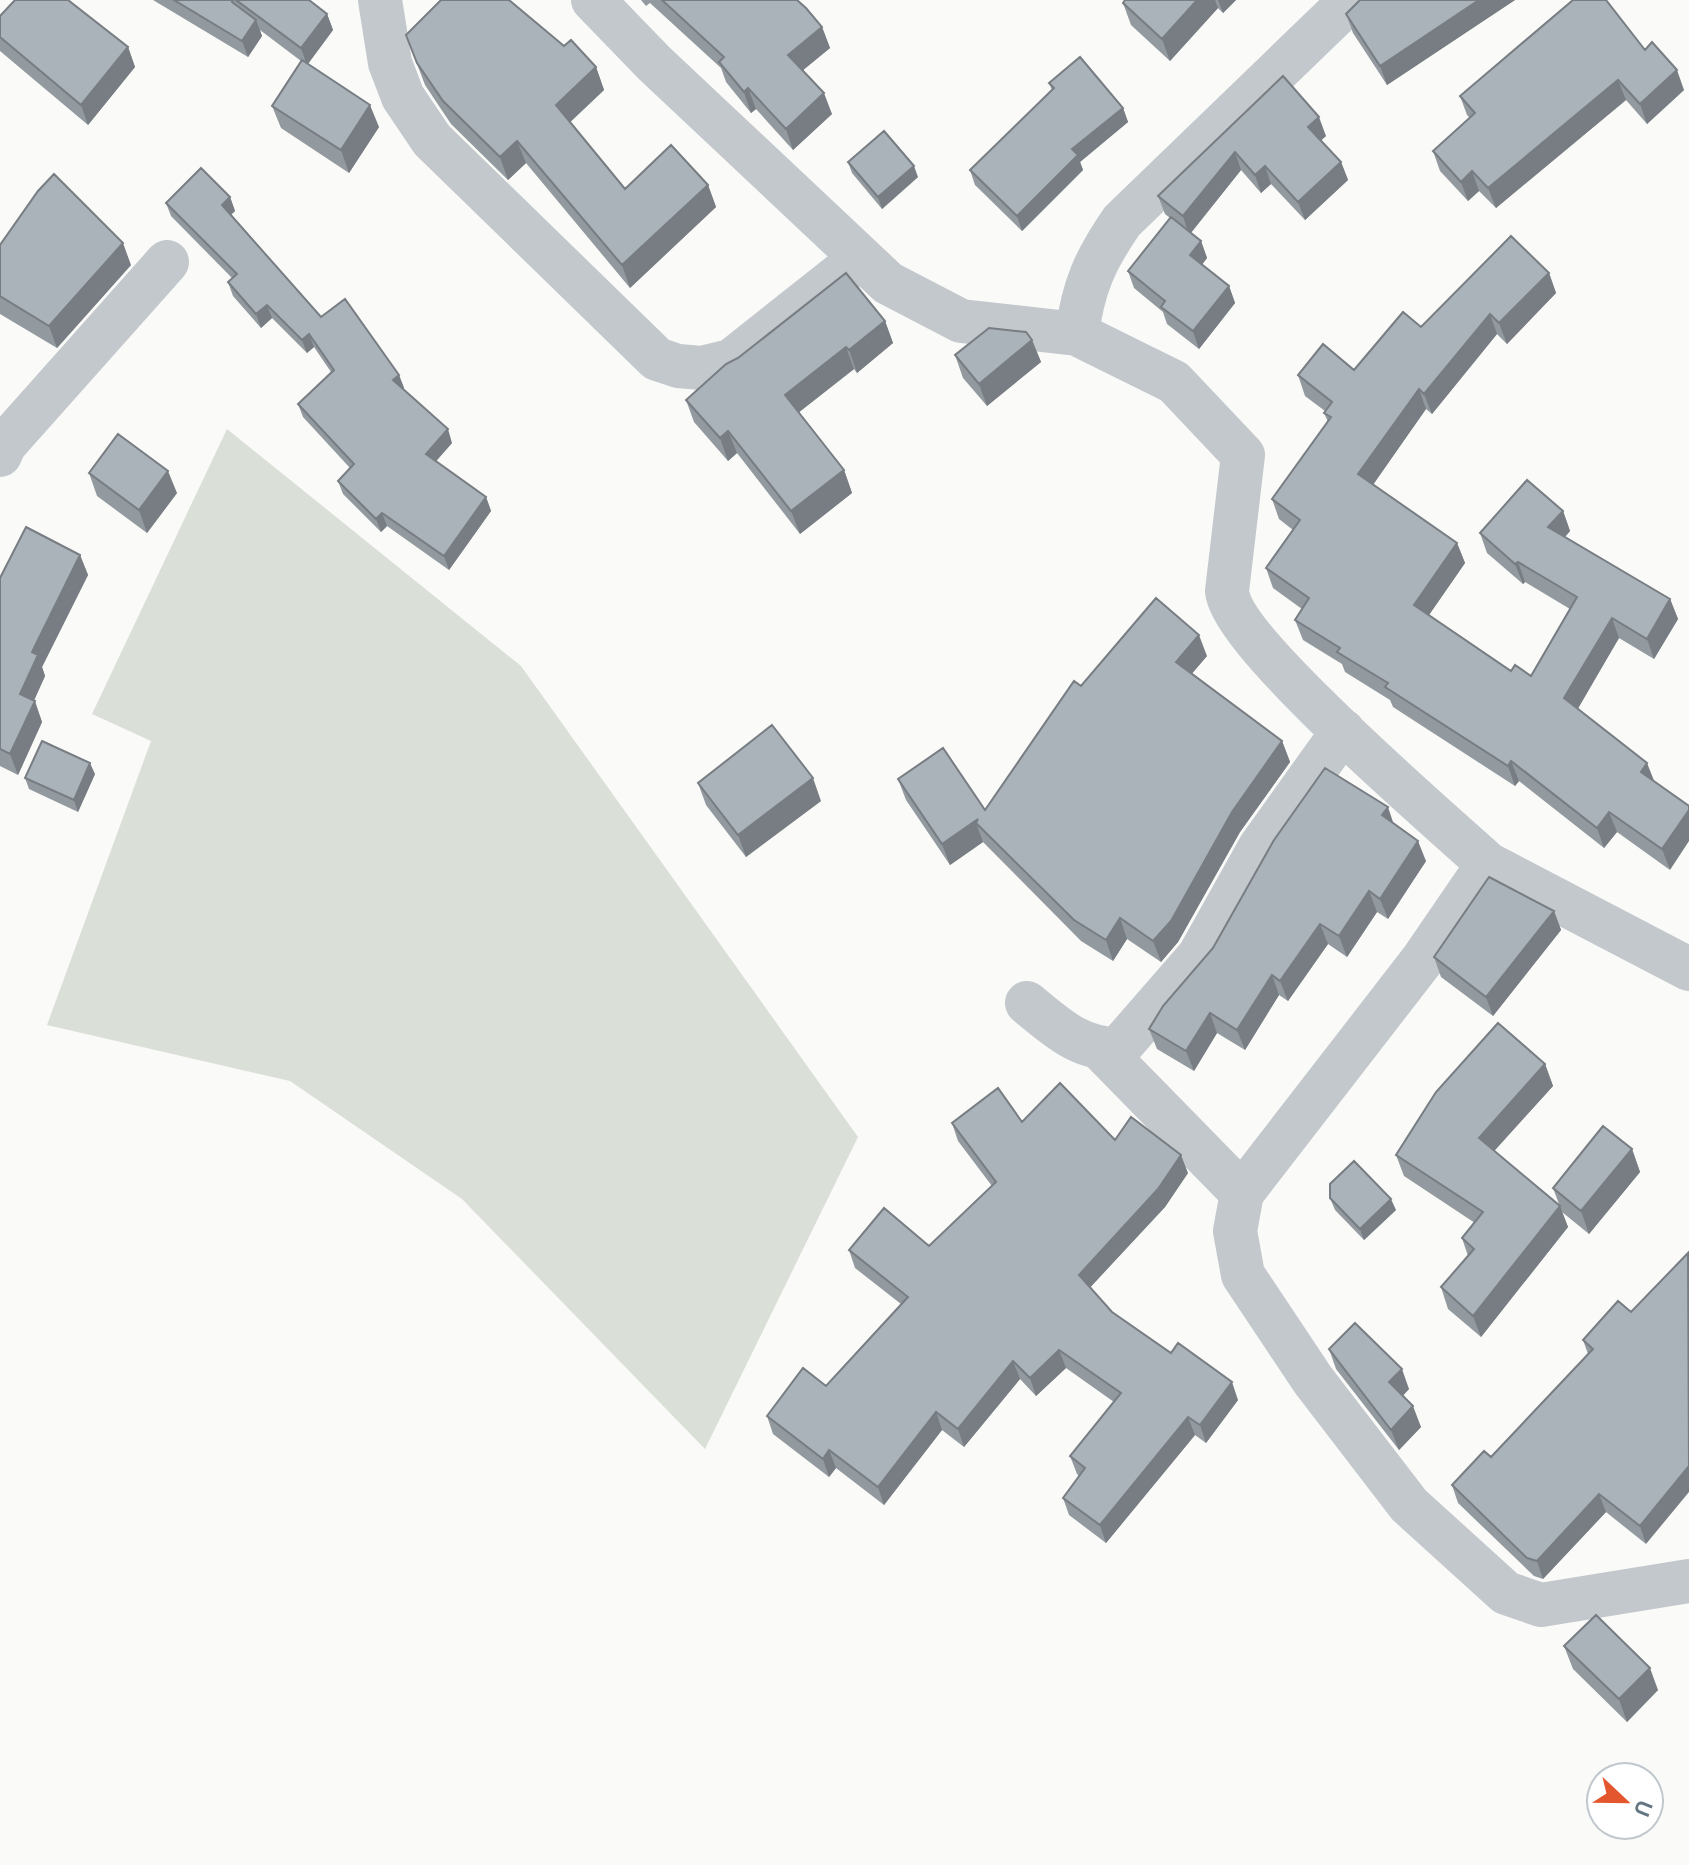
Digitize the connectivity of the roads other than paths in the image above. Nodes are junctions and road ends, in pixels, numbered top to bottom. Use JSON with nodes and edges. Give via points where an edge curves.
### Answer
{"nodes":[{"id":1,"x":380,"y":0,"type":"edge"},
{"id":2,"x":593,"y":0,"type":"edge"},
{"id":3,"x":1351,"y":0,"type":"edge"},
{"id":4,"x":861,"y":258,"type":"junction"},
{"id":5,"x":167,"y":262,"type":"dead end"},
{"id":6,"x":1077,"y":334,"type":"junction"},
{"id":7,"x":0,"y":455,"type":"edge"},
{"id":8,"x":1343,"y":731,"type":"junction"},
{"id":9,"x":1488,"y":864,"type":"junction"},
{"id":10,"x":1689,"y":969,"type":"edge"},
{"id":11,"x":1027,"y":1003,"type":"dead end"},
{"id":12,"x":1101,"y":1049,"type":"junction"},
{"id":13,"x":1242,"y":1193,"type":"junction"},
{"id":14,"x":1689,"y":1581,"type":"edge"}],
"edges":[{"from":1,"to":4,"type":"street","via":[[390,63],[403,97],[432,140],[657,359],[702,368],[731,361]]},
{"from":2,"to":4,"type":"street"},
{"from":3,"to":6,"type":"street","via":[[1122,221],[1100,252],[1082,295]]},
{"from":4,"to":6,"type":"street","via":[[888,283],[961,321]]},
{"from":5,"to":7,"type":"street"},
{"from":6,"to":8,"type":"street","via":[[1174,382],[1236,443],[1244,465],[1228,602],[1273,664]]},
{"from":8,"to":9,"type":"street"},
{"from":8,"to":12,"type":"street","via":[[1260,847],[1199,956],[1118,1049]]},
{"from":9,"to":10,"type":"street"},
{"from":9,"to":13,"type":"street","via":[[1423,959]]},
{"from":11,"to":12,"type":"street","via":[[1072,1040]]},
{"from":12,"to":13,"type":"street"},
{"from":13,"to":14,"type":"street","via":[[1235,1231],[1243,1275],[1313,1380],[1409,1505],[1506,1593],[1541,1605]]}]}
